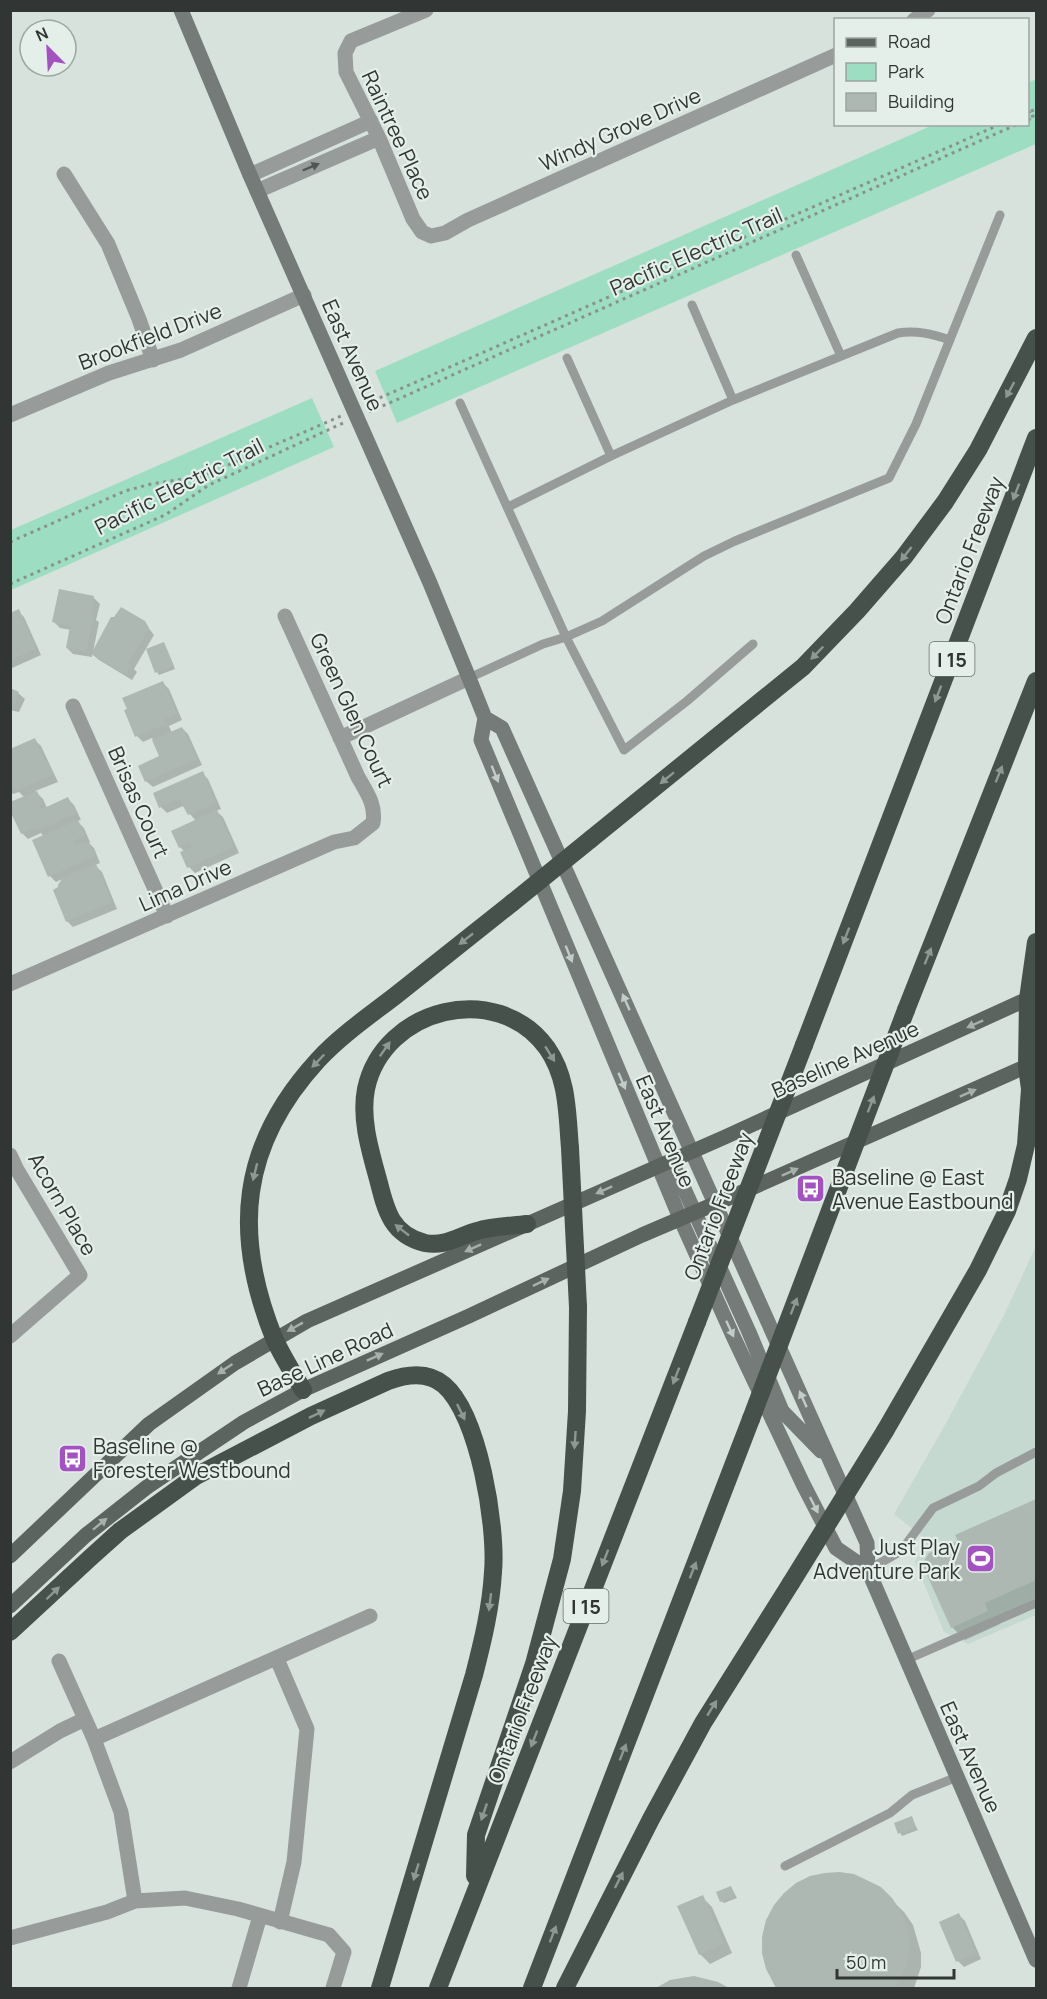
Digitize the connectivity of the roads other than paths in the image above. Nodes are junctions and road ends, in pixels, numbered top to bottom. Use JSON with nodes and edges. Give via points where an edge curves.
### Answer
{"nodes":[{"id":1,"x":181,"y":10,"type":"edge"},
{"id":2,"x":426,"y":10,"type":"edge"},
{"id":3,"x":834,"y":56,"type":"edge"},
{"id":4,"x":371,"y":121,"type":"junction"},
{"id":5,"x":379,"y":138,"type":"junction"},
{"id":6,"x":64,"y":174,"type":"dead end"},
{"id":7,"x":250,"y":175,"type":"junction"},
{"id":8,"x":257,"y":190,"type":"junction"},
{"id":9,"x":1000,"y":215,"type":"dead end"},
{"id":10,"x":422,"y":232,"type":"joint"},
{"id":11,"x":796,"y":255,"type":"dead end"},
{"id":12,"x":304,"y":295,"type":"junction"},
{"id":13,"x":692,"y":305,"type":"dead end"},
{"id":14,"x":1036,"y":338,"type":"edge"},
{"id":15,"x":950,"y":340,"type":"junction"},
{"id":16,"x":841,"y":356,"type":"junction"},
{"id":17,"x":567,"y":358,"type":"dead end"},
{"id":18,"x":153,"y":360,"type":"junction"},
{"id":19,"x":733,"y":400,"type":"junction"},
{"id":20,"x":460,"y":403,"type":"dead end"},
{"id":21,"x":10,"y":415,"type":"edge"},
{"id":22,"x":1036,"y":438,"type":"edge"},
{"id":23,"x":611,"y":456,"type":"junction"},
{"id":24,"x":507,"y":507,"type":"junction"},
{"id":25,"x":285,"y":616,"type":"dead end"},
{"id":26,"x":566,"y":637,"type":"junction"},
{"id":27,"x":753,"y":645,"type":"dead end"},
{"id":28,"x":469,"y":678,"type":"junction"},
{"id":29,"x":1036,"y":681,"type":"edge"},
{"id":30,"x":73,"y":706,"type":"dead end"},
{"id":31,"x":484,"y":718,"type":"junction"},
{"id":32,"x":340,"y":738,"type":"junction"},
{"id":33,"x":373,"y":823,"type":"joint"},
{"id":34,"x":167,"y":916,"type":"junction"},
{"id":35,"x":1036,"y":942,"type":"edge"},
{"id":36,"x":10,"y":984,"type":"edge"},
{"id":37,"x":1032,"y":997,"type":"edge"},
{"id":38,"x":1032,"y":1064,"type":"edge"},
{"id":39,"x":692,"y":1151,"type":"junction"},
{"id":40,"x":10,"y":1155,"type":"edge"},
{"id":41,"x":664,"y":1163,"type":"junction"},
{"id":42,"x":717,"y":1203,"type":"junction"},
{"id":43,"x":695,"y":1212,"type":"junction"},
{"id":44,"x":680,"y":1218,"type":"junction"},
{"id":45,"x":527,"y":1224,"type":"junction"},
{"id":46,"x":10,"y":1336,"type":"edge"},
{"id":47,"x":275,"y":1339,"type":"junction"},
{"id":48,"x":303,"y":1390,"type":"junction"},
{"id":49,"x":1036,"y":1452,"type":"edge"},
{"id":50,"x":830,"y":1460,"type":"junction"},
{"id":51,"x":10,"y":1556,"type":"edge"},
{"id":52,"x":868,"y":1570,"type":"junction"},
{"id":53,"x":1036,"y":1603,"type":"edge"},
{"id":54,"x":10,"y":1606,"type":"edge"},
{"id":55,"x":370,"y":1616,"type":"dead end"},
{"id":56,"x":10,"y":1632,"type":"edge"},
{"id":57,"x":277,"y":1659,"type":"junction"},
{"id":58,"x":906,"y":1660,"type":"junction"},
{"id":59,"x":58,"y":1661,"type":"dead end"},
{"id":60,"x":85,"y":1719,"type":"junction"},
{"id":61,"x":94,"y":1739,"type":"junction"},
{"id":62,"x":10,"y":1762,"type":"edge"},
{"id":63,"x":957,"y":1777,"type":"junction"},
{"id":64,"x":785,"y":1866,"type":"dead end"},
{"id":65,"x":475,"y":1890,"type":"junction"},
{"id":66,"x":135,"y":1902,"type":"junction"},
{"id":67,"x":260,"y":1916,"type":"junction"},
{"id":68,"x":280,"y":1922,"type":"junction"},
{"id":69,"x":10,"y":1938,"type":"edge"},
{"id":70,"x":1036,"y":1960,"type":"edge"},
{"id":71,"x":239,"y":1989,"type":"edge"},
{"id":72,"x":333,"y":1989,"type":"edge"},
{"id":73,"x":380,"y":1989,"type":"edge"},
{"id":74,"x":438,"y":1989,"type":"edge"},
{"id":75,"x":532,"y":1989,"type":"edge"},
{"id":76,"x":565,"y":1989,"type":"edge"}],
"edges":[{"from":1,"to":7,"type":"main road","name":"East Avenue"},
{"from":2,"to":4,"type":"street","name":"Raintree Place","via":[[351,41],[345,53],[346,72]]},
{"from":3,"to":10,"type":"street","name":"Windy Grove Drive","via":[[445,233],[431,236]]},
{"from":4,"to":5,"type":"street","name":"Raintree Place"},
{"from":4,"to":7,"type":"street"},
{"from":8,"to":5,"type":"street","one_way":true},
{"from":5,"to":10,"type":"street","name":"Raintree Place"},
{"from":6,"to":18,"type":"street","via":[[108,244]]},
{"from":7,"to":8,"type":"main road","name":"East Avenue"},
{"from":8,"to":12,"type":"main road","name":"East Avenue"},
{"from":9,"to":15,"type":"lane"},
{"from":11,"to":16,"type":"lane"},
{"from":12,"to":18,"type":"street","name":"Brookfield Drive"},
{"from":12,"to":28,"type":"main road","name":"East Avenue"},
{"from":13,"to":19,"type":"lane"},
{"from":14,"to":47,"type":"highway","one_way":true,"bridge":true,"via":[[978,450],[945,502],[904,557],[803,667],[369,1017],[320,1059],[292,1090],[271,1125],[258,1159],[248,1214],[257,1285]]},
{"from":15,"to":16,"type":"lane","via":[[929,333],[904,332]]},
{"from":15,"to":26,"type":"lane","via":[[889,478],[704,556],[602,621]]},
{"from":16,"to":19,"type":"lane"},
{"from":17,"to":23,"type":"lane"},
{"from":18,"to":21,"type":"street","name":"Brookfield Drive","via":[[86,382]]},
{"from":19,"to":23,"type":"lane"},
{"from":20,"to":24,"type":"lane"},
{"from":22,"to":65,"type":"highway","name":"Ontario Freeway","number":"I 15","one_way":true,"bridge":true},
{"from":23,"to":24,"type":"lane"},
{"from":24,"to":26,"type":"lane"},
{"from":25,"to":32,"type":"street","name":"Green Glen Court"},
{"from":26,"to":27,"type":"lane","via":[[624,750]]},
{"from":26,"to":28,"type":"lane"},
{"from":28,"to":31,"type":"main road","name":"East Avenue"},
{"from":28,"to":32,"type":"street"},
{"from":75,"to":29,"type":"highway","one_way":true,"bridge":true,"via":[[906,1010]]},
{"from":30,"to":34,"type":"street","name":"Brisas Court"},
{"from":39,"to":31,"type":"main road","name":"East Avenue","one_way":true,"via":[[502,728]]},
{"from":31,"to":41,"type":"main road","name":"East Avenue","one_way":true,"via":[[481,740]]},
{"from":32,"to":33,"type":"street","name":"Green Glen Court","via":[[372,802]]},
{"from":33,"to":34,"type":"street","name":"Lima Drive","via":[[354,838],[334,842]]},
{"from":34,"to":36,"type":"street","name":"Lima Drive"},
{"from":35,"to":37,"type":"highway"},
{"from":37,"to":38,"type":"highway"},
{"from":37,"to":39,"type":"main road","name":"Baseline Avenue","one_way":true},
{"from":42,"to":38,"type":"main road","one_way":true},
{"from":76,"to":38,"type":"highway","one_way":true,"bridge":true,"via":[[703,1723],[885,1431],[978,1270],[1018,1179],[1026,1145]]},
{"from":39,"to":41,"type":"main road","name":"Baseline Avenue"},
{"from":39,"to":42,"type":"main road","name":"East Avenue"},
{"from":40,"to":46,"type":"street","name":"Acorn Place","via":[[80,1275]]},
{"from":41,"to":43,"type":"main road"},
{"from":41,"to":44,"type":"main road","name":"East Avenue"},
{"from":41,"to":45,"type":"main road","name":"Base Line Road","one_way":true},
{"from":42,"to":43,"type":"main road"},
{"from":50,"to":42,"type":"main road","name":"East Avenue","one_way":true},
{"from":43,"to":44,"type":"main road","name":"Base Line Road"},
{"from":43,"to":50,"type":"main road","via":[[782,1411]]},
{"from":48,"to":44,"type":"main road","name":"Base Line Road","one_way":true},
{"from":44,"to":52,"type":"main road","name":"East Avenue","one_way":true,"via":[[836,1548]]},
{"from":45,"to":47,"type":"main road","name":"Base Line Road","one_way":true,"via":[[307,1321]]},
{"from":45,"to":65,"type":"highway","one_way":true,"bridge":true,"via":[[477,1231],[433,1244],[412,1238],[393,1223],[385,1207],[369,1144],[366,1090],[370,1075],[391,1041],[415,1022],[444,1011],[470,1008],[504,1014],[533,1032],[558,1066],[565,1089],[570,1148],[578,1307],[572,1491],[562,1559],[534,1664],[476,1835]]},
{"from":47,"to":48,"type":"highway"},
{"from":47,"to":51,"type":"main road","name":"Base Line Road","one_way":true,"via":[[204,1383],[149,1424]]},
{"from":54,"to":48,"type":"main road","name":"Base Line Road","one_way":true,"via":[[87,1535],[147,1487],[244,1422]]},
{"from":49,"to":52,"type":"lane","via":[[933,1508],[901,1551]]},
{"from":50,"to":52,"type":"main road","name":"East Avenue","via":[[867,1543]]},
{"from":52,"to":58,"type":"main road","name":"East Avenue"},
{"from":53,"to":58,"type":"lane"},
{"from":55,"to":57,"type":"street"},
{"from":56,"to":73,"type":"highway","one_way":true,"via":[[120,1531],[196,1476],[311,1416],[401,1376],[420,1375],[445,1386],[458,1403],[481,1463],[493,1536],[490,1604],[474,1675]]},
{"from":57,"to":61,"type":"street"},
{"from":57,"to":68,"type":"street","via":[[308,1729],[294,1862]]},
{"from":58,"to":63,"type":"main road","name":"East Avenue"},
{"from":59,"to":60,"type":"street"},
{"from":60,"to":61,"type":"street"},
{"from":60,"to":62,"type":"street"},
{"from":61,"to":66,"type":"street","via":[[121,1812]]},
{"from":63,"to":64,"type":"lane","via":[[912,1795],[890,1814]]},
{"from":63,"to":70,"type":"main road","name":"East Avenue"},
{"from":65,"to":74,"type":"highway","name":"Ontario Freeway","number":"I 15"},
{"from":66,"to":67,"type":"street","via":[[185,1898]]},
{"from":66,"to":69,"type":"street"},
{"from":67,"to":68,"type":"street"},
{"from":67,"to":71,"type":"street"},
{"from":68,"to":72,"type":"street","via":[[329,1935],[344,1952]]}]}
